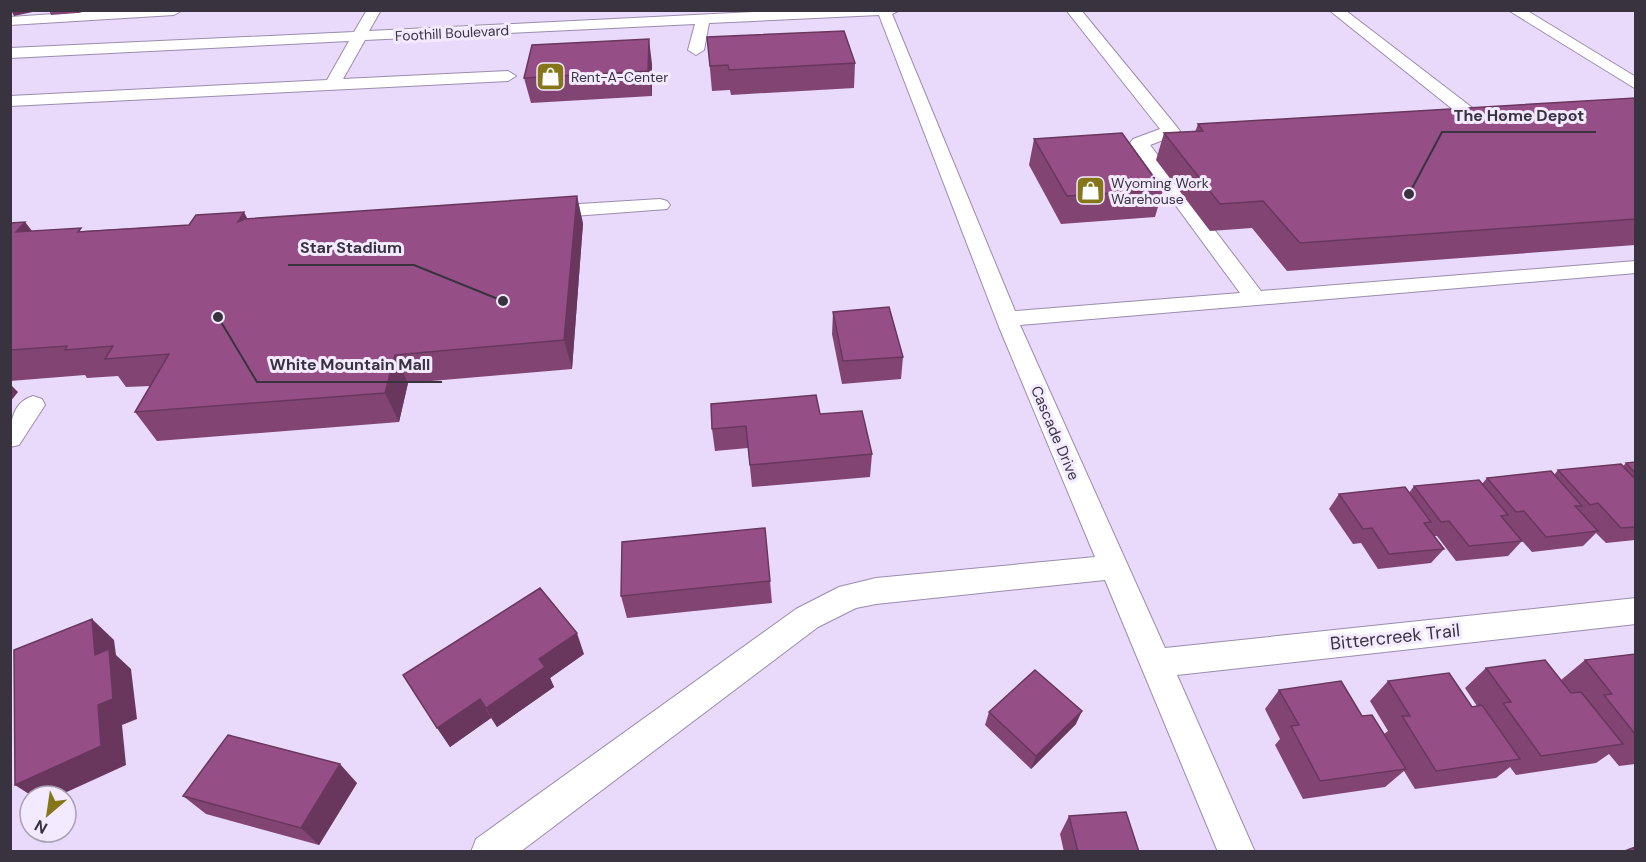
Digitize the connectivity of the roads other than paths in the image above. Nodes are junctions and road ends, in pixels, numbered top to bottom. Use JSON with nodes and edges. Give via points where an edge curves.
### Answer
{"nodes":[{"id":1,"x":374,"y":10,"type":"edge"},
{"id":2,"x":893,"y":10,"type":"edge"},
{"id":3,"x":1073,"y":10,"type":"edge"},
{"id":4,"x":1336,"y":10,"type":"edge"},
{"id":5,"x":1515,"y":10,"type":"edge"},
{"id":6,"x":174,"y":11,"type":"edge"},
{"id":7,"x":884,"y":11,"type":"edge"},
{"id":8,"x":703,"y":20,"type":"junction"},
{"id":9,"x":10,"y":21,"type":"edge"},
{"id":10,"x":359,"y":37,"type":"junction"},
{"id":11,"x":162,"y":46,"type":"junction"},
{"id":12,"x":696,"y":50,"type":"dead end"},
{"id":13,"x":10,"y":53,"type":"edge"},
{"id":14,"x":508,"y":76,"type":"dead end"},
{"id":15,"x":1635,"y":84,"type":"edge"},
{"id":16,"x":332,"y":85,"type":"junction"},
{"id":17,"x":10,"y":101,"type":"edge"},
{"id":18,"x":1477,"y":120,"type":"edge"},
{"id":19,"x":660,"y":205,"type":"dead end"},
{"id":20,"x":532,"y":213,"type":"edge"},
{"id":21,"x":1635,"y":267,"type":"edge"},
{"id":22,"x":1256,"y":299,"type":"junction"},
{"id":23,"x":1007,"y":319,"type":"junction"},
{"id":24,"x":33,"y":405,"type":"dead end"},
{"id":25,"x":10,"y":438,"type":"edge"},
{"id":26,"x":1113,"y":567,"type":"junction"},
{"id":27,"x":1635,"y":610,"type":"edge"},
{"id":28,"x":1154,"y":663,"type":"junction"},
{"id":29,"x":489,"y":852,"type":"edge"},
{"id":30,"x":1237,"y":852,"type":"edge"}],
"edges":[{"from":1,"to":10,"type":"street"},
{"from":2,"to":7,"type":"street","name":"Foothill Boulevard"},
{"from":3,"to":22,"type":"street","via":[[1171,131],[1139,142]]},
{"from":4,"to":18,"type":"street"},
{"from":5,"to":15,"type":"street"},
{"from":6,"to":9,"type":"street"},
{"from":6,"to":11,"type":"street"},
{"from":7,"to":8,"type":"street","name":"Foothill Boulevard"},
{"from":7,"to":23,"type":"street","name":"Cascade Drive"},
{"from":8,"to":10,"type":"street","name":"Foothill Boulevard"},
{"from":8,"to":12,"type":"street"},
{"from":10,"to":11,"type":"street","name":"Foothill Boulevard"},
{"from":10,"to":16,"type":"street"},
{"from":11,"to":13,"type":"street","name":"Foothill Boulevard"},
{"from":14,"to":16,"type":"street"},
{"from":16,"to":17,"type":"street"},
{"from":19,"to":20,"type":"street"},
{"from":21,"to":22,"type":"street"},
{"from":22,"to":23,"type":"street"},
{"from":23,"to":26,"type":"street","name":"Cascade Drive"},
{"from":24,"to":25,"type":"street"},
{"from":26,"to":28,"type":"street","name":"Cascade Drive"},
{"from":26,"to":29,"type":"street","via":[[876,591],[843,599],[807,618]]},
{"from":27,"to":28,"type":"street","name":"Bittercreek Trail"},
{"from":28,"to":30,"type":"street","name":"Cascade Drive"}]}
